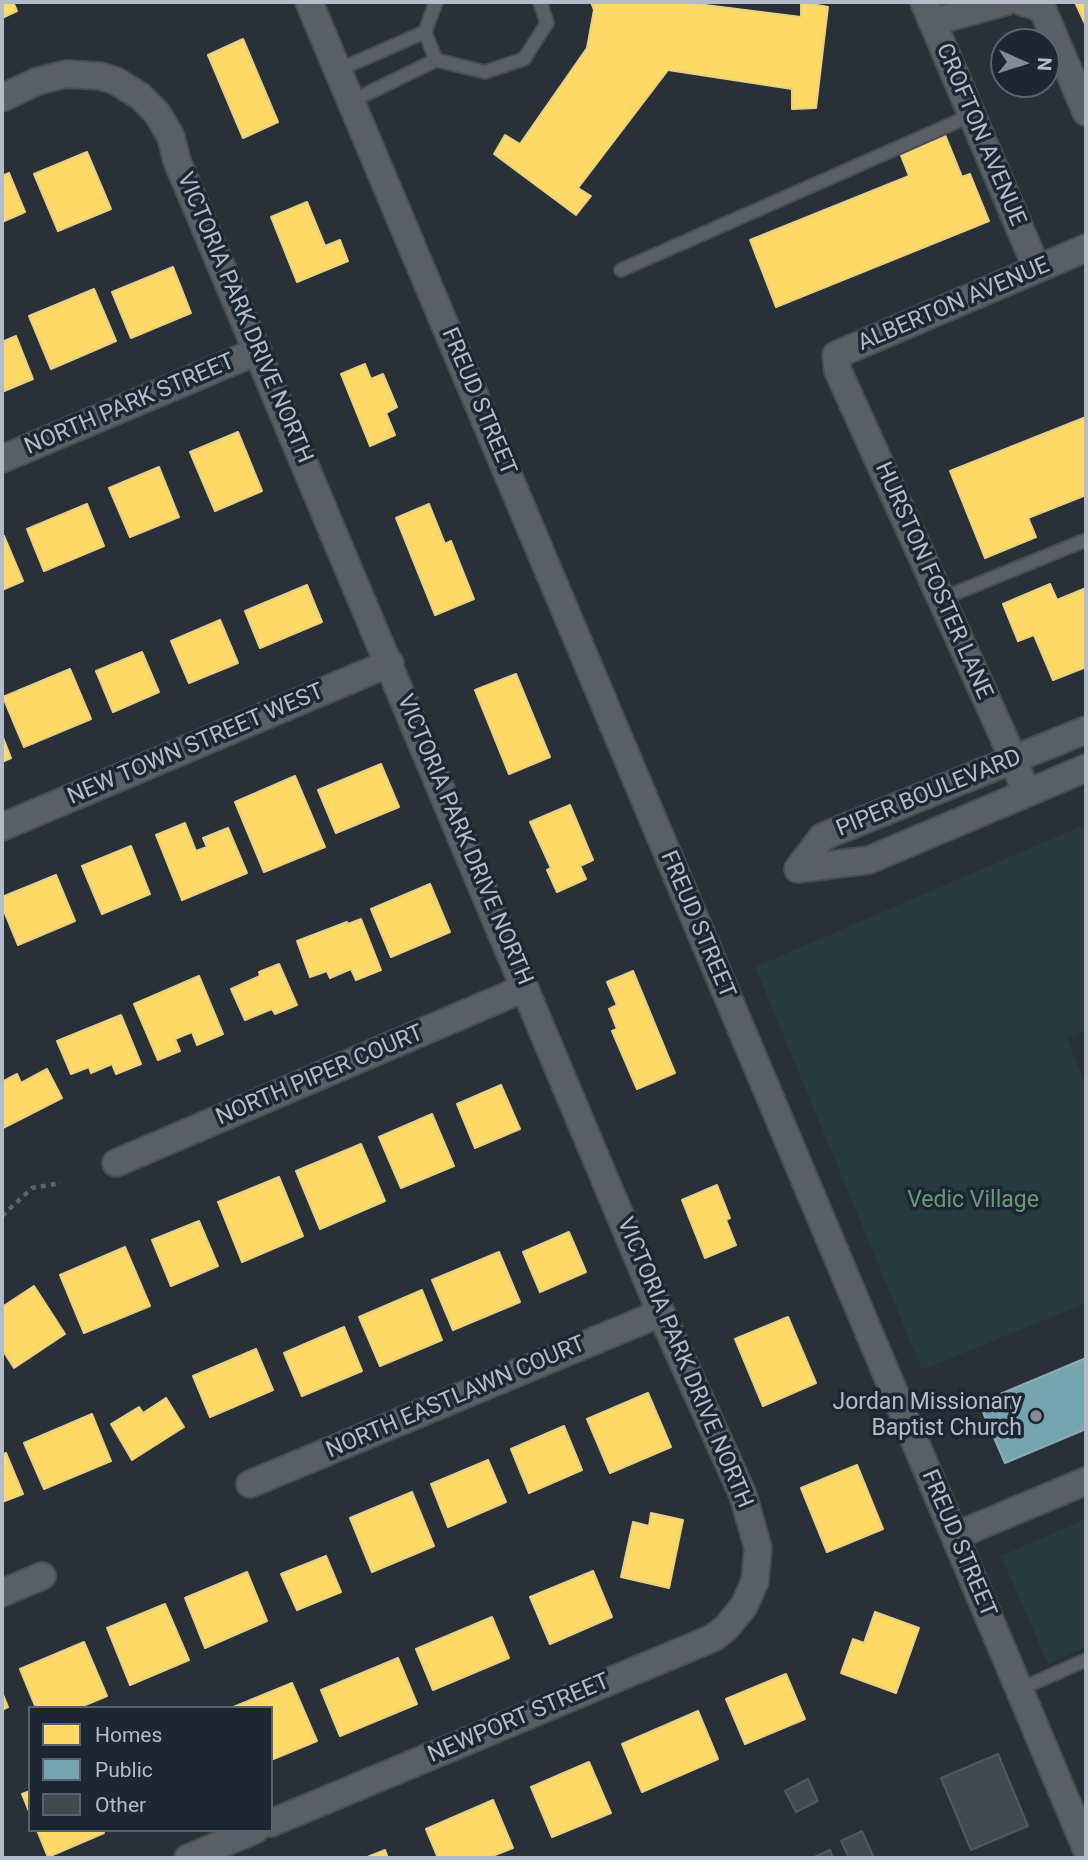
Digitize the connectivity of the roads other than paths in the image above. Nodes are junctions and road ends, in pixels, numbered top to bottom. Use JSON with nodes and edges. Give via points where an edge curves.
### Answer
{"nodes":[{"id":1,"x":309,"y":2,"type":"edge"},
{"id":2,"x":436,"y":2,"type":"edge"},
{"id":3,"x":540,"y":2,"type":"edge"},
{"id":4,"x":1005,"y":2,"type":"edge"},
{"id":5,"x":1022,"y":2,"type":"edge"},
{"id":6,"x":928,"y":12,"type":"edge"},
{"id":7,"x":425,"y":32,"type":"junction"},
{"id":8,"x":436,"y":60,"type":"junction"},
{"id":9,"x":338,"y":70,"type":"junction"},
{"id":10,"x":2,"y":98,"type":"edge"},
{"id":11,"x":352,"y":101,"type":"junction"},
{"id":12,"x":1086,"y":112,"type":"edge"},
{"id":13,"x":972,"y":115,"type":"junction"},
{"id":14,"x":1086,"y":248,"type":"edge"},
{"id":15,"x":1037,"y":269,"type":"junction"},
{"id":16,"x":621,"y":270,"type":"dead end"},
{"id":17,"x":258,"y":351,"type":"junction"},
{"id":18,"x":838,"y":371,"type":"joint"},
{"id":19,"x":2,"y":459,"type":"edge"},
{"id":20,"x":1086,"y":540,"type":"edge"},
{"id":21,"x":942,"y":600,"type":"junction"},
{"id":22,"x":390,"y":663,"type":"junction"},
{"id":23,"x":1086,"y":730,"type":"edge"},
{"id":24,"x":1014,"y":760,"type":"junction"},
{"id":25,"x":1086,"y":768,"type":"edge"},
{"id":26,"x":1026,"y":793,"type":"junction"},
{"id":27,"x":2,"y":827,"type":"edge"},
{"id":28,"x":525,"y":988,"type":"junction"},
{"id":29,"x":116,"y":1163,"type":"dead end"},
{"id":30,"x":661,"y":1312,"type":"junction"},
{"id":31,"x":1086,"y":1481,"type":"edge"},
{"id":32,"x":250,"y":1485,"type":"dead end"},
{"id":33,"x":955,"y":1536,"type":"junction"},
{"id":34,"x":41,"y":1576,"type":"dead end"},
{"id":35,"x":2,"y":1592,"type":"edge"},
{"id":36,"x":749,"y":1594,"type":"joint"},
{"id":37,"x":1086,"y":1660,"type":"edge"},
{"id":38,"x":1020,"y":1689,"type":"junction"},
{"id":39,"x":273,"y":1822,"type":"edge"},
{"id":40,"x":250,"y":1832,"type":"edge"},
{"id":41,"x":1086,"y":1848,"type":"edge"},
{"id":42,"x":188,"y":1858,"type":"edge"}],
"edges":[{"from":1,"to":9,"type":"street","name":"FREUD STREET"},
{"from":2,"to":7,"type":"lane"},
{"from":3,"to":8,"type":"lane","via":[[547,23],[524,59],[485,72]]},
{"from":4,"to":6,"type":"street"},
{"from":5,"to":12,"type":"street","via":[[1042,8]]},
{"from":6,"to":13,"type":"street","name":"CROFTON AVENUE"},
{"from":7,"to":8,"type":"lane"},
{"from":7,"to":9,"type":"lane"},
{"from":8,"to":11,"type":"lane"},
{"from":9,"to":11,"type":"street","name":"FREUD STREET"},
{"from":10,"to":17,"type":"street","name":"VICTORIA PARK DRIVE NORTH","via":[[66,74],[116,81],[140,96],[171,137]]},
{"from":11,"to":33,"type":"street","name":"FREUD STREET"},
{"from":13,"to":15,"type":"street","name":"CROFTON AVENUE"},
{"from":13,"to":16,"type":"lane"},
{"from":14,"to":15,"type":"street","name":"ALBERTON AVENUE"},
{"from":15,"to":18,"type":"street","name":"ALBERTON AVENUE","via":[[836,355]]},
{"from":17,"to":19,"type":"street","name":"NORTH PARK STREET"},
{"from":17,"to":22,"type":"street","name":"VICTORIA PARK DRIVE NORTH"},
{"from":18,"to":21,"type":"street","name":"HURSTON FOSTER LANE"},
{"from":20,"to":21,"type":"lane"},
{"from":21,"to":24,"type":"street","name":"HURSTON FOSTER LANE"},
{"from":22,"to":27,"type":"street","name":"NEW TOWN STREET WEST"},
{"from":22,"to":28,"type":"street","name":"VICTORIA PARK DRIVE NORTH"},
{"from":23,"to":24,"type":"street","name":"PIPER BOULEVARD"},
{"from":24,"to":26,"type":"street","name":"HURSTON FOSTER LANE"},
{"from":24,"to":26,"type":"street","name":"PIPER BOULEVARD","via":[[822,837],[798,869],[869,860]]},
{"from":25,"to":26,"type":"street","name":"PIPER BOULEVARD"},
{"from":28,"to":29,"type":"street","name":"NORTH PIPER COURT"},
{"from":28,"to":30,"type":"street","name":"VICTORIA PARK DRIVE NORTH"},
{"from":30,"to":32,"type":"street","name":"NORTH EASTLAWN COURT"},
{"from":30,"to":36,"type":"street","name":"VICTORIA PARK DRIVE NORTH","via":[[743,1495],[758,1548]]},
{"from":31,"to":33,"type":"street"},
{"from":33,"to":38,"type":"street","name":"FREUD STREET"},
{"from":34,"to":35,"type":"street"},
{"from":36,"to":39,"type":"street","name":"NEWPORT STREET","via":[[726,1628],[698,1645]]},
{"from":37,"to":38,"type":"lane"},
{"from":38,"to":41,"type":"street","name":"FREUD STREET"},
{"from":40,"to":42,"type":"street"}]}
